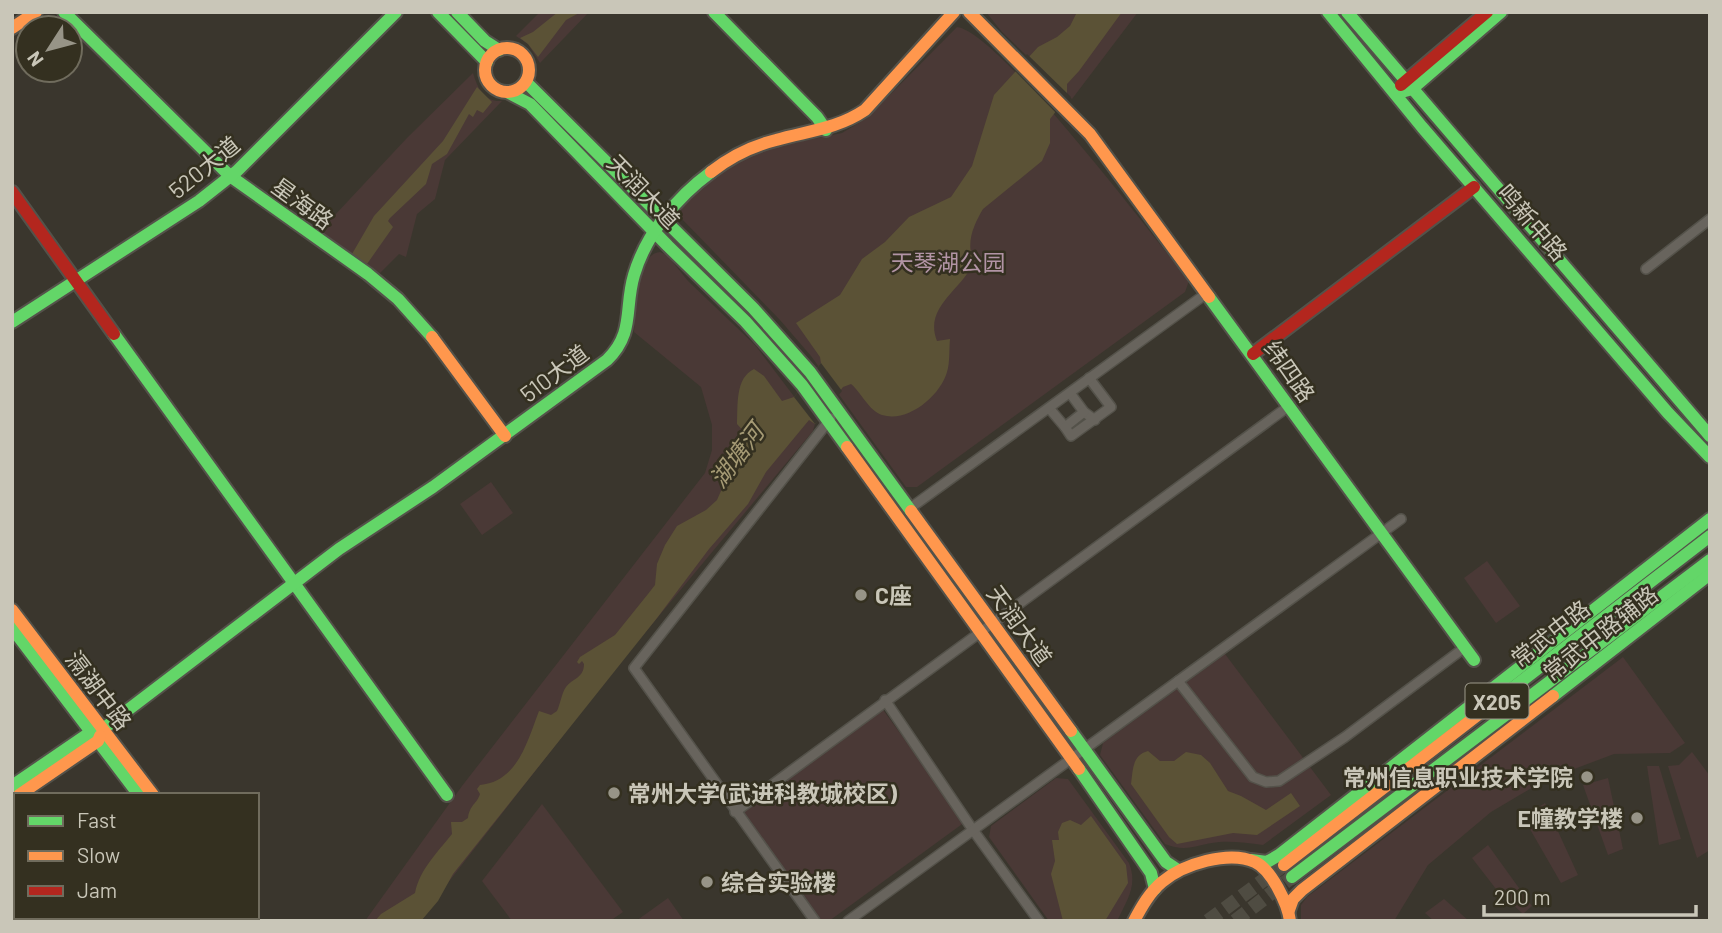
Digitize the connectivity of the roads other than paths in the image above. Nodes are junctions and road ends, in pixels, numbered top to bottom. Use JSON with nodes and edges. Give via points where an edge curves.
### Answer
{"nodes":[{"id":1,"x":36,"y":12,"type":"edge"},
{"id":2,"x":64,"y":12,"type":"edge"},
{"id":3,"x":396,"y":12,"type":"edge"},
{"id":4,"x":439,"y":12,"type":"edge"},
{"id":5,"x":457,"y":12,"type":"edge"},
{"id":6,"x":714,"y":12,"type":"edge"},
{"id":7,"x":954,"y":12,"type":"edge"},
{"id":8,"x":969,"y":12,"type":"edge"},
{"id":9,"x":1328,"y":12,"type":"edge"},
{"id":10,"x":1347,"y":12,"type":"edge"},
{"id":11,"x":1487,"y":12,"type":"edge"},
{"id":12,"x":1502,"y":12,"type":"edge"},
{"id":13,"x":12,"y":28,"type":"edge"},
{"id":14,"x":499,"y":50,"type":"junction"},
{"id":15,"x":487,"y":62,"type":"junction"},
{"id":16,"x":526,"y":82,"type":"junction"},
{"id":17,"x":1408,"y":85,"type":"junction"},
{"id":18,"x":509,"y":93,"type":"junction"},
{"id":19,"x":1395,"y":94,"type":"junction"},
{"id":20,"x":826,"y":130,"type":"junction"},
{"id":21,"x":230,"y":176,"type":"junction"},
{"id":22,"x":1474,"y":187,"type":"junction"},
{"id":23,"x":12,"y":192,"type":"edge"},
{"id":24,"x":1710,"y":219,"type":"edge"},
{"id":25,"x":660,"y":225,"type":"junction"},
{"id":26,"x":1646,"y":269,"type":"dead end"},
{"id":27,"x":76,"y":281,"type":"junction"},
{"id":28,"x":1207,"y":293,"type":"junction"},
{"id":29,"x":12,"y":322,"type":"edge"},
{"id":30,"x":1253,"y":354,"type":"junction"},
{"id":31,"x":1089,"y":379,"type":"junction"},
{"id":32,"x":1070,"y":393,"type":"junction"},
{"id":33,"x":1289,"y":406,"type":"junction"},
{"id":34,"x":1049,"y":408,"type":"junction"},
{"id":35,"x":830,"y":412,"type":"junction"},
{"id":36,"x":1084,"y":412,"type":"junction"},
{"id":37,"x":1095,"y":420,"type":"junction"},
{"id":38,"x":1065,"y":427,"type":"junction"},
{"id":39,"x":505,"y":436,"type":"junction"},
{"id":40,"x":1710,"y":436,"type":"edge"},
{"id":41,"x":1710,"y":457,"type":"edge"},
{"id":42,"x":909,"y":509,"type":"junction"},
{"id":43,"x":1401,"y":519,"type":"dead end"},
{"id":44,"x":1710,"y":519,"type":"edge"},
{"id":45,"x":1381,"y":534,"type":"junction"},
{"id":46,"x":1710,"y":536,"type":"edge"},
{"id":47,"x":1710,"y":560,"type":"edge"},
{"id":48,"x":1710,"y":574,"type":"edge"},
{"id":49,"x":297,"y":583,"type":"junction"},
{"id":50,"x":12,"y":610,"type":"edge"},
{"id":51,"x":992,"y":622,"type":"junction"},
{"id":52,"x":12,"y":628,"type":"edge"},
{"id":53,"x":979,"y":631,"type":"junction"},
{"id":54,"x":1464,"y":648,"type":"junction"},
{"id":55,"x":1474,"y":660,"type":"dead end"},
{"id":56,"x":1178,"y":681,"type":"junction"},
{"id":57,"x":885,"y":701,"type":"junction"},
{"id":58,"x":97,"y":734,"type":"junction"},
{"id":59,"x":1083,"y":750,"type":"junction"},
{"id":60,"x":1071,"y":758,"type":"junction"},
{"id":61,"x":12,"y":786,"type":"edge"},
{"id":62,"x":21,"y":793,"type":"edge"},
{"id":63,"x":138,"y":793,"type":"edge"},
{"id":64,"x":151,"y":793,"type":"edge"},
{"id":65,"x":447,"y":795,"type":"dead end"},
{"id":66,"x":735,"y":812,"type":"junction"},
{"id":67,"x":973,"y":830,"type":"junction"},
{"id":68,"x":1251,"y":860,"type":"junction"},
{"id":69,"x":1284,"y":865,"type":"tunnel mouth"},
{"id":70,"x":1178,"y":870,"type":"junction"},
{"id":71,"x":1292,"y":877,"type":"tunnel mouth"},
{"id":72,"x":1155,"y":889,"type":"junction"},
{"id":73,"x":1290,"y":915,"type":"edge"},
{"id":74,"x":814,"y":921,"type":"edge"},
{"id":75,"x":848,"y":921,"type":"edge"},
{"id":76,"x":1039,"y":921,"type":"edge"},
{"id":77,"x":1134,"y":921,"type":"edge"}],
"edges":[{"from":1,"to":13,"type":"street"},
{"from":2,"to":21,"type":"street","name":"星海路"},
{"from":3,"to":21,"type":"street","name":"520大道"},
{"from":4,"to":15,"type":"street","name":"天润大道"},
{"from":5,"to":14,"type":"street","name":"天润大道"},
{"from":6,"to":20,"type":"street"},
{"from":7,"to":20,"type":"street","name":"510大道","via":[[865,110]]},
{"from":8,"to":28,"type":"street","name":"纬四路","via":[[1090,134]]},
{"from":9,"to":19,"type":"street","name":"鸣新中路"},
{"from":10,"to":17,"type":"street","name":"鸣新中路"},
{"from":11,"to":17,"type":"street"},
{"from":12,"to":17,"type":"street"},
{"from":14,"to":15,"type":"street"},
{"from":14,"to":16,"type":"street","name":"天润大道","via":[[512,49],[524,56],[529,69]]},
{"from":15,"to":18,"type":"street","name":"天润大道","via":[[489,83]]},
{"from":16,"to":18,"type":"street"},
{"from":16,"to":25,"type":"street","name":"天润大道"},
{"from":17,"to":19,"type":"street"},
{"from":17,"to":40,"type":"street","name":"鸣新中路"},
{"from":18,"to":25,"type":"street","name":"天润大道","via":[[530,104]]},
{"from":19,"to":22,"type":"street","name":"鸣新中路"},
{"from":20,"to":25,"type":"street","name":"510大道","via":[[747,150],[701,181]]},
{"from":21,"to":27,"type":"street","name":"520大道","via":[[178,216]]},
{"from":21,"to":39,"type":"street","name":"星海路","via":[[398,299],[438,342]]},
{"from":22,"to":30,"type":"street"},
{"from":22,"to":41,"type":"street","name":"鸣新中路"},
{"from":23,"to":27,"type":"street"},
{"from":24,"to":26,"type":"street"},
{"from":25,"to":35,"type":"street","name":"天润大道","via":[[668,246]]},
{"from":25,"to":35,"type":"street","name":"天润大道","via":[[753,308],[810,372]]},
{"from":25,"to":39,"type":"street","name":"510大道","via":[[635,271],[626,334],[616,352]]},
{"from":27,"to":29,"type":"street","name":"520大道"},
{"from":27,"to":49,"type":"street"},
{"from":28,"to":30,"type":"street","name":"纬四路"},
{"from":28,"to":31,"type":"street"},
{"from":30,"to":33,"type":"street","name":"纬四路"},
{"from":31,"to":32,"type":"street"},
{"from":31,"to":37,"type":"street","via":[[1111,407]]},
{"from":32,"to":34,"type":"street"},
{"from":32,"to":36,"type":"street"},
{"from":33,"to":45,"type":"street","name":"纬四路"},
{"from":33,"to":51,"type":"street"},
{"from":34,"to":38,"type":"street"},
{"from":34,"to":42,"type":"street"},
{"from":35,"to":42,"type":"street","name":"天润大道"},
{"from":35,"to":53,"type":"street","name":"天润大道"},
{"from":35,"to":66,"type":"street","via":[[634,668]]},
{"from":36,"to":37,"type":"street"},
{"from":36,"to":38,"type":"street"},
{"from":37,"to":38,"type":"street","via":[[1069,438]]},
{"from":39,"to":49,"type":"street","name":"510大道"},
{"from":42,"to":51,"type":"street","name":"天润大道"},
{"from":43,"to":45,"type":"street"},
{"from":44,"to":68,"type":"street","name":"常武中路辅路","via":[[1279,855],[1267,862]]},
{"from":45,"to":54,"type":"street","name":"纬四路"},
{"from":45,"to":56,"type":"street"},
{"from":46,"to":69,"type":"street","name":"常武中路","number":"X205"},
{"from":47,"to":71,"type":"street","name":"常武中路","number":"X205"},
{"from":48,"to":73,"type":"street","name":"常武中路辅路","via":[[1302,890],[1293,899]]},
{"from":49,"to":58,"type":"street","name":"510大道"},
{"from":49,"to":65,"type":"street"},
{"from":50,"to":58,"type":"street","name":"滆湖中路"},
{"from":51,"to":53,"type":"street"},
{"from":51,"to":59,"type":"street","name":"天润大道"},
{"from":52,"to":58,"type":"street","name":"滆湖中路"},
{"from":53,"to":57,"type":"street"},
{"from":53,"to":60,"type":"street","name":"天润大道"},
{"from":54,"to":55,"type":"street","name":"纬四路"},
{"from":54,"to":56,"type":"street","via":[[1279,781],[1253,777]]},
{"from":56,"to":59,"type":"street"},
{"from":57,"to":66,"type":"street"},
{"from":57,"to":67,"type":"street"},
{"from":58,"to":61,"type":"street"},
{"from":58,"to":62,"type":"street"},
{"from":58,"to":63,"type":"street","name":"滆湖中路"},
{"from":58,"to":64,"type":"street","name":"滆湖中路"},
{"from":59,"to":60,"type":"street"},
{"from":59,"to":70,"type":"street","name":"天润大道","via":[[1166,862]]},
{"from":60,"to":67,"type":"street"},
{"from":60,"to":72,"type":"street","name":"天润大道","via":[[1151,873]]},
{"from":66,"to":74,"type":"street"},
{"from":67,"to":75,"type":"street"},
{"from":67,"to":76,"type":"street"},
{"from":68,"to":70,"type":"street","name":"常武中路辅路","via":[[1206,859]]},
{"from":68,"to":73,"type":"street","via":[[1272,880]]},
{"from":70,"to":72,"type":"street"},
{"from":72,"to":77,"type":"street"}]}
